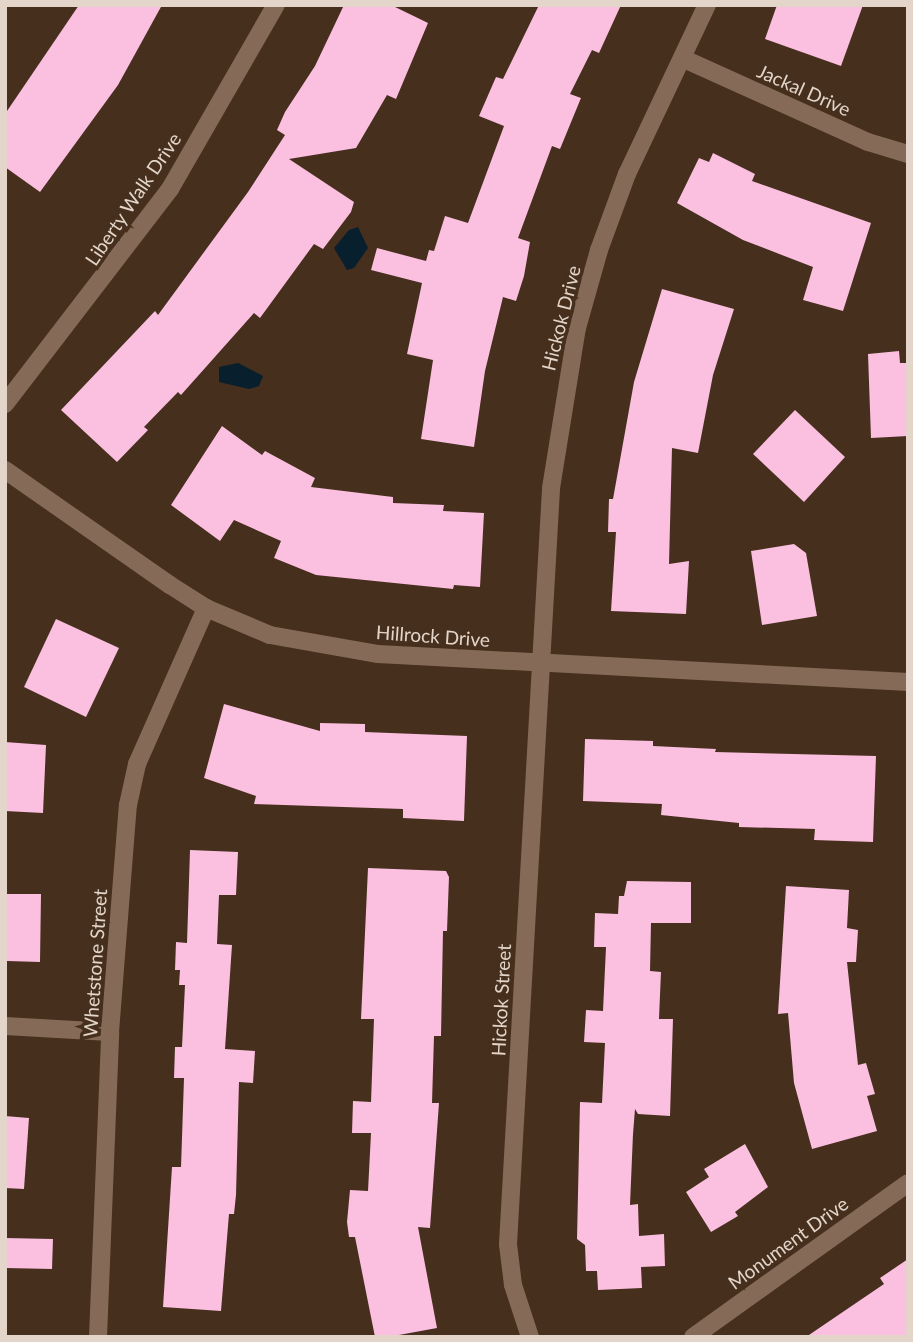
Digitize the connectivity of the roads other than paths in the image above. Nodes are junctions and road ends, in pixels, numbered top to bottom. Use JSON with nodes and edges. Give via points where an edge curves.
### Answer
{"nodes":[{"id":1,"x":276,"y":5,"type":"edge"},
{"id":2,"x":706,"y":5,"type":"edge"},
{"id":3,"x":684,"y":59,"type":"junction"},
{"id":4,"x":908,"y":154,"type":"edge"},
{"id":5,"x":5,"y":404,"type":"edge"},
{"id":6,"x":5,"y":470,"type":"edge"},
{"id":7,"x":206,"y":608,"type":"junction"},
{"id":8,"x":542,"y":663,"type":"junction"},
{"id":9,"x":908,"y":682,"type":"edge"},
{"id":10,"x":5,"y":1026,"type":"edge"},
{"id":11,"x":110,"y":1032,"type":"junction"},
{"id":12,"x":908,"y":1183,"type":"edge"},
{"id":13,"x":97,"y":1337,"type":"edge"},
{"id":14,"x":530,"y":1337,"type":"edge"},
{"id":15,"x":693,"y":1337,"type":"edge"}],
"edges":[{"from":1,"to":5,"type":"street","name":"Liberty Walk Drive","via":[[170,190]]},
{"from":2,"to":3,"type":"street","name":"Hickok Drive"},
{"from":3,"to":4,"type":"street","name":"Jackal Drive","via":[[868,142]]},
{"from":3,"to":8,"type":"street","name":"Hickok Drive","via":[[627,174],[578,328],[551,488]]},
{"from":6,"to":7,"type":"street","name":"Hillrock Drive"},
{"from":7,"to":8,"type":"street","name":"Hillrock Drive","via":[[270,635],[378,654]]},
{"from":7,"to":11,"type":"street","name":"Whetstone Street","via":[[137,764],[128,805]]},
{"from":8,"to":9,"type":"street","name":"Hillrock Drive"},
{"from":8,"to":14,"type":"street","name":"Hickok Street","via":[[508,1244],[513,1285]]},
{"from":10,"to":11,"type":"street"},
{"from":11,"to":13,"type":"street","name":"Whetstone Street"},
{"from":12,"to":15,"type":"street","name":"Monument Drive"}]}
